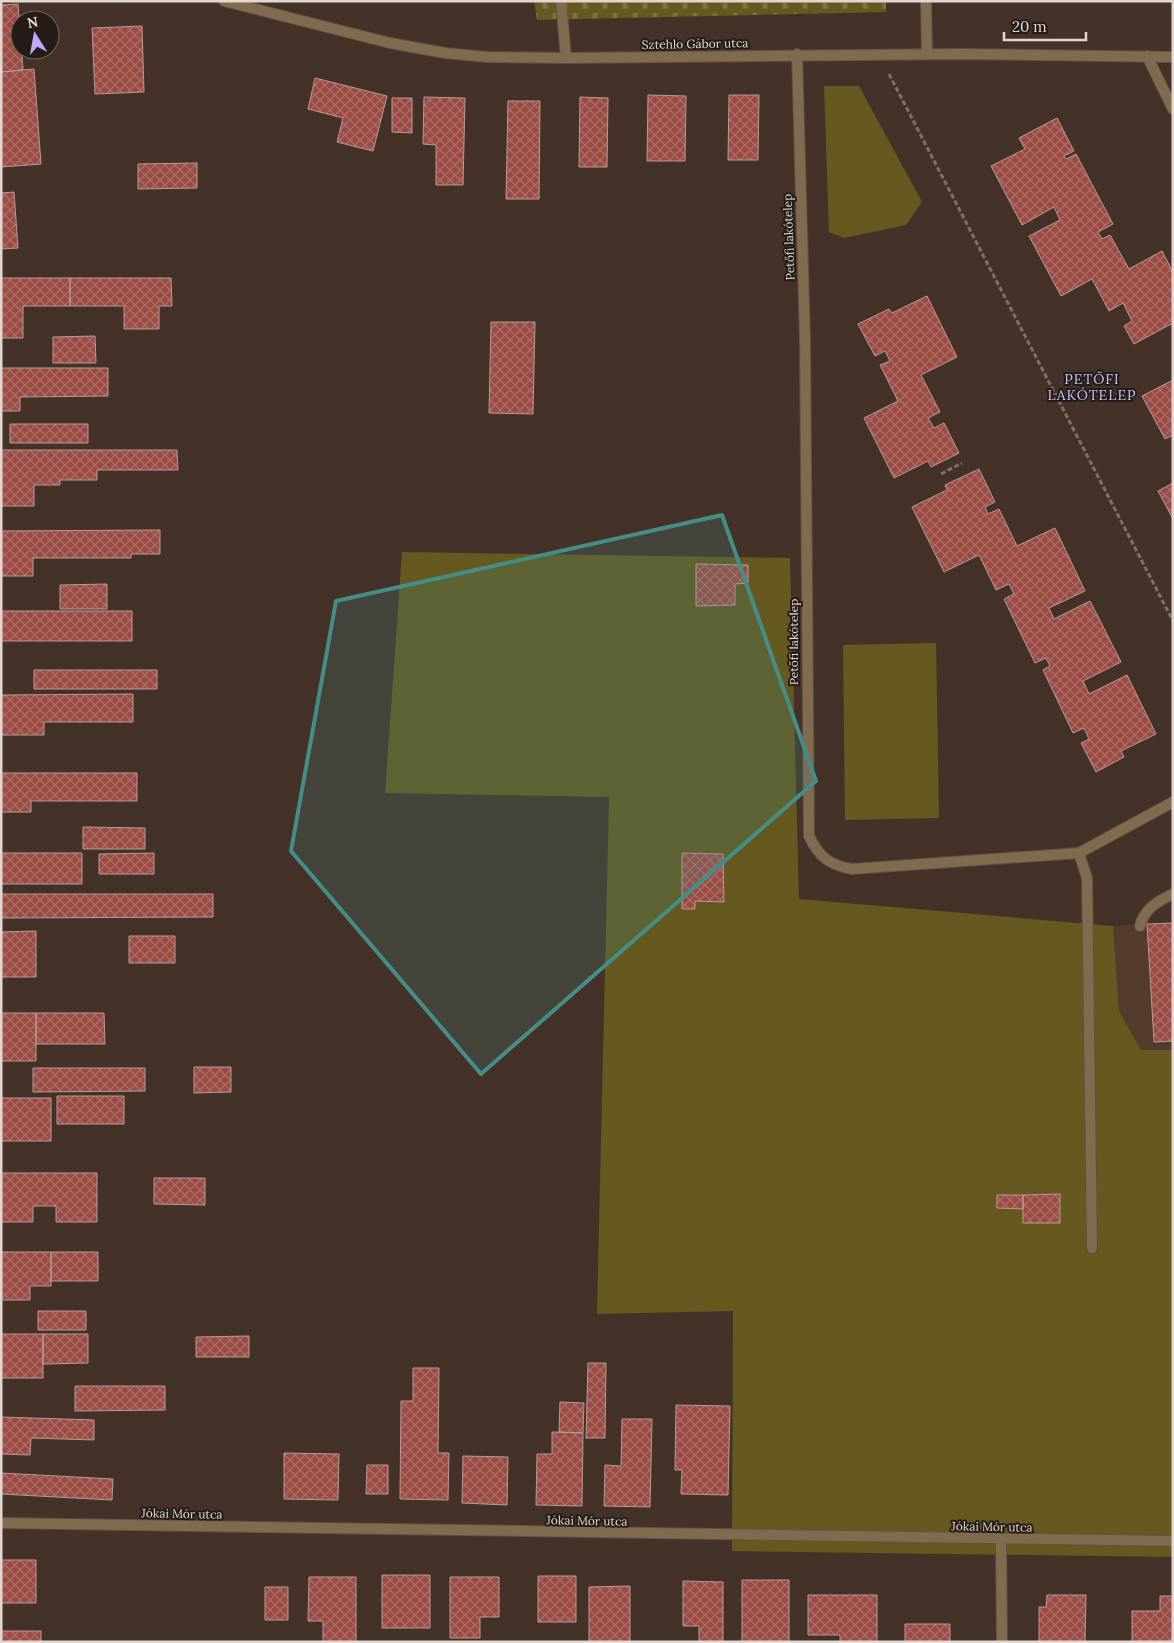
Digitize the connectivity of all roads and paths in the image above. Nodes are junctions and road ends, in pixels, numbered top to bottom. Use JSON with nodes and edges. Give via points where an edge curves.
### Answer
{"nodes":[{"id":1,"x":224,"y":1,"type":"edge"},
{"id":2,"x":561,"y":1,"type":"edge"},
{"id":3,"x":926,"y":1,"type":"edge"},
{"id":4,"x":797,"y":54,"type":"junction"},
{"id":5,"x":878,"y":54,"type":"junction"},
{"id":6,"x":927,"y":54,"type":"junction"},
{"id":7,"x":1147,"y":56,"type":"junction"},
{"id":8,"x":1173,"y":57,"type":"edge"},
{"id":9,"x":566,"y":58,"type":"junction"},
{"id":10,"x":1173,"y":109,"type":"edge"},
{"id":11,"x":962,"y":463,"type":"dead end"},
{"id":12,"x":941,"y":474,"type":"dead end"},
{"id":13,"x":1173,"y":622,"type":"edge"},
{"id":14,"x":1173,"y":802,"type":"edge"},
{"id":15,"x":1079,"y":853,"type":"junction"},
{"id":16,"x":1173,"y":894,"type":"edge"},
{"id":17,"x":1140,"y":926,"type":"dead end"},
{"id":18,"x":1092,"y":1248,"type":"dead end"},
{"id":19,"x":1,"y":1524,"type":"edge"},
{"id":20,"x":1002,"y":1540,"type":"junction"},
{"id":21,"x":1173,"y":1541,"type":"edge"},
{"id":22,"x":1002,"y":1642,"type":"edge"}],
"edges":[{"from":1,"to":9,"type":"street","name":"Sztehlo Gábor utca","via":[[390,43],[445,53]]},
{"from":2,"to":9,"type":"street"},
{"from":3,"to":6,"type":"street"},
{"from":4,"to":5,"type":"street","name":"Sztehlo Gábor utca"},
{"from":4,"to":9,"type":"street","name":"Sztehlo Gábor utca"},
{"from":4,"to":15,"type":"street","name":"Petőfi lakótelep","via":[[805,340],[809,836],[826,862],[852,869]]},
{"from":5,"to":6,"type":"street","name":"Sztehlo Gábor utca"},
{"from":5,"to":13,"type":"path"},
{"from":6,"to":7,"type":"street","name":"Sztehlo Gábor utca"},
{"from":7,"to":8,"type":"street","name":"Sztehlo Gábor utca"},
{"from":7,"to":10,"type":"street"},
{"from":11,"to":12,"type":"path"},
{"from":14,"to":15,"type":"street","name":"Petőfi lakótelep"},
{"from":15,"to":18,"type":"street","via":[[1087,878]]},
{"from":16,"to":17,"type":"street","via":[[1147,911]]},
{"from":19,"to":20,"type":"street","name":"Jókai Mór utca"},
{"from":20,"to":21,"type":"street","name":"Jókai Mór utca"},
{"from":20,"to":22,"type":"street"}]}
